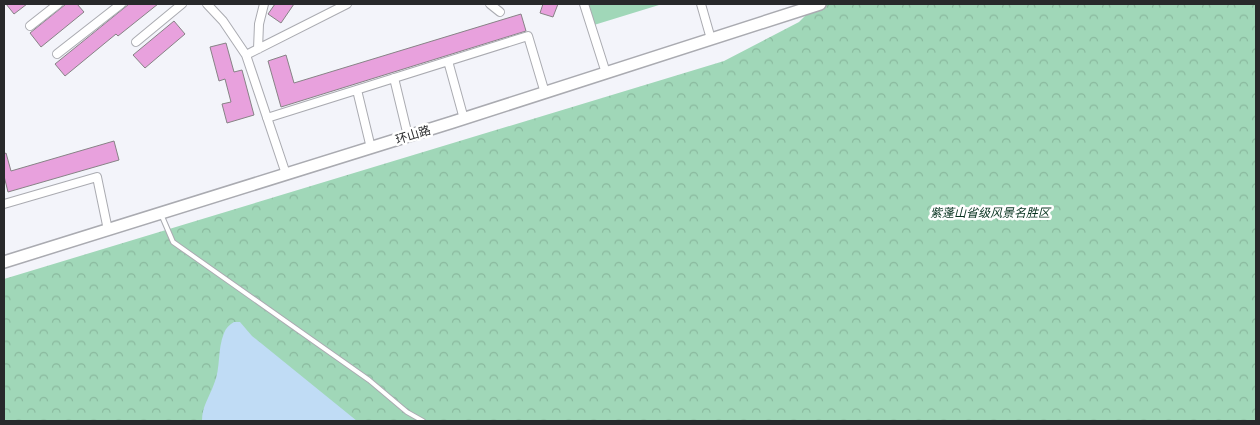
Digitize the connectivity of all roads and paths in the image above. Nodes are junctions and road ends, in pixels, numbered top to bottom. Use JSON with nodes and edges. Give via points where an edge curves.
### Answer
{"nodes":[{"id":1,"x":58,"y":4,"type":"edge"},
{"id":2,"x":122,"y":4,"type":"edge"},
{"id":3,"x":182,"y":4,"type":"edge"},
{"id":4,"x":209,"y":4,"type":"edge"},
{"id":5,"x":264,"y":4,"type":"edge"},
{"id":6,"x":347,"y":4,"type":"edge"},
{"id":7,"x":490,"y":4,"type":"edge"},
{"id":8,"x":584,"y":4,"type":"edge"},
{"id":9,"x":701,"y":4,"type":"edge"},
{"id":10,"x":820,"y":4,"type":"edge"},
{"id":11,"x":500,"y":12,"type":"dead end"},
{"id":12,"x":30,"y":26,"type":"dead end"},
{"id":13,"x":711,"y":39,"type":"junction"},
{"id":14,"x":136,"y":42,"type":"dead end"},
{"id":15,"x":258,"y":49,"type":"junction"},
{"id":16,"x":57,"y":54,"type":"dead end"},
{"id":17,"x":246,"y":55,"type":"junction"},
{"id":18,"x":448,"y":61,"type":"junction"},
{"id":19,"x":606,"y":73,"type":"junction"},
{"id":20,"x":394,"y":78,"type":"junction"},
{"id":21,"x":357,"y":90,"type":"junction"},
{"id":22,"x":545,"y":92,"type":"junction"},
{"id":23,"x":267,"y":118,"type":"junction"},
{"id":24,"x":464,"y":119,"type":"junction"},
{"id":25,"x":408,"y":136,"type":"junction"},
{"id":26,"x":371,"y":148,"type":"junction"},
{"id":27,"x":286,"y":174,"type":"junction"},
{"id":28,"x":4,"y":204,"type":"edge"},
{"id":29,"x":161,"y":213,"type":"junction"},
{"id":30,"x":108,"y":230,"type":"junction"},
{"id":31,"x":4,"y":262,"type":"edge"},
{"id":32,"x":422,"y":421,"type":"edge"}],
"edges":[{"from":1,"to":12,"type":"street"},
{"from":2,"to":16,"type":"street"},
{"from":3,"to":14,"type":"street"},
{"from":4,"to":17,"type":"street"},
{"from":5,"to":15,"type":"street"},
{"from":6,"to":15,"type":"street"},
{"from":7,"to":11,"type":"street"},
{"from":8,"to":19,"type":"street"},
{"from":9,"to":13,"type":"street"},
{"from":10,"to":13,"type":"main road","name":"环山路"},
{"from":13,"to":19,"type":"main road","name":"环山路"},
{"from":15,"to":17,"type":"street"},
{"from":17,"to":23,"type":"street"},
{"from":18,"to":20,"type":"street"},
{"from":18,"to":22,"type":"street","via":[[528,36]]},
{"from":18,"to":24,"type":"street"},
{"from":19,"to":22,"type":"main road","name":"环山路"},
{"from":20,"to":21,"type":"street"},
{"from":20,"to":25,"type":"street"},
{"from":21,"to":23,"type":"street"},
{"from":21,"to":26,"type":"street"},
{"from":22,"to":24,"type":"main road","name":"环山路"},
{"from":23,"to":27,"type":"street"},
{"from":24,"to":25,"type":"main road","name":"环山路"},
{"from":25,"to":26,"type":"main road","name":"环山路"},
{"from":26,"to":27,"type":"main road","name":"环山路"},
{"from":27,"to":29,"type":"main road","name":"环山路"},
{"from":28,"to":30,"type":"street","via":[[97,177]]},
{"from":29,"to":30,"type":"main road","name":"环山路"},
{"from":29,"to":32,"type":"lane","via":[[173,242]]},
{"from":30,"to":31,"type":"main road","name":"环山路"}]}
